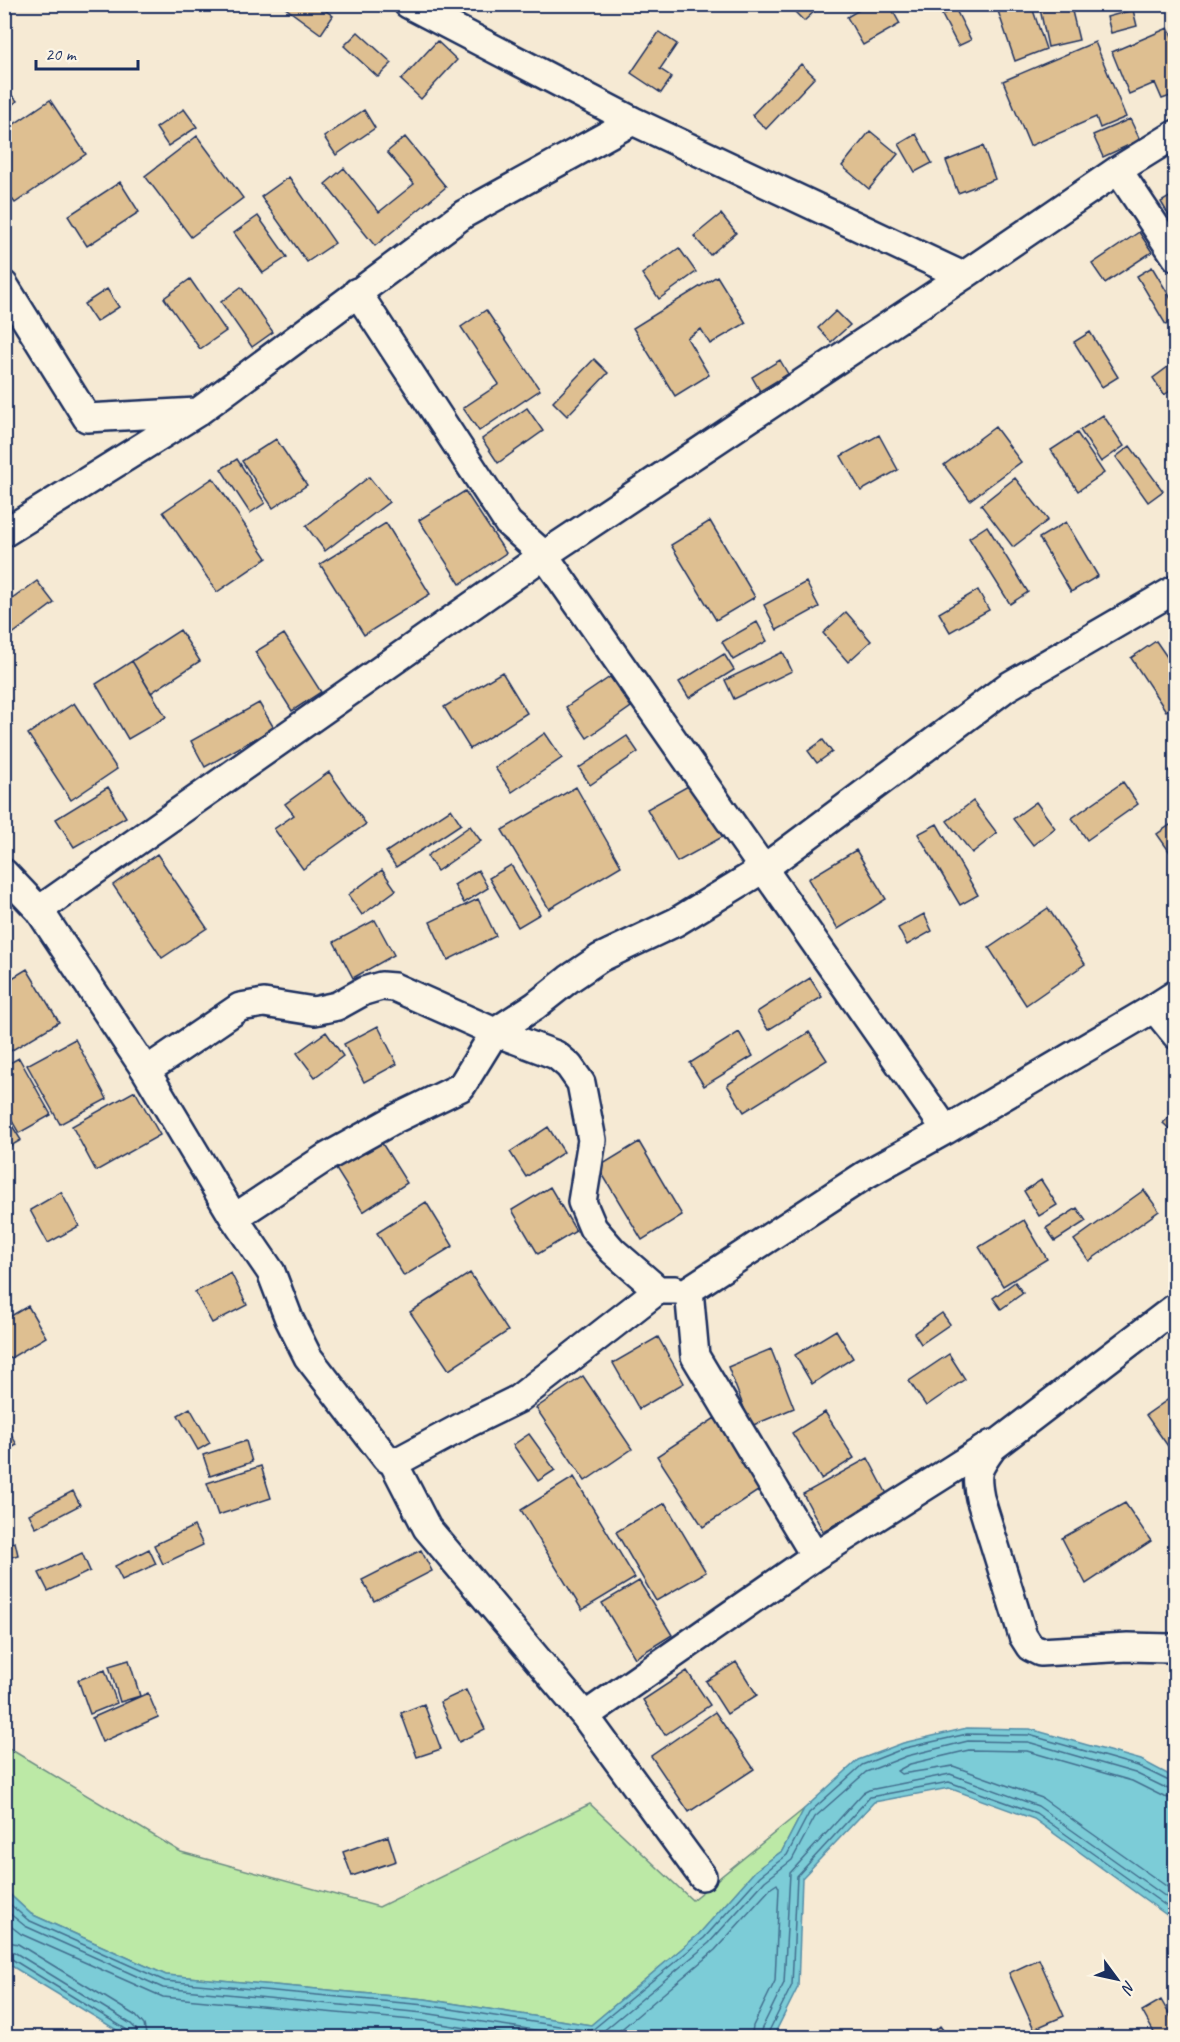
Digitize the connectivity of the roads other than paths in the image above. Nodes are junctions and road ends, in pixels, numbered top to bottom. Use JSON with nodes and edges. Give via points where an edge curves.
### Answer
{"nodes":[{"id":1,"x":408,"y":4,"type":"edge"},
{"id":2,"x":633,"y":121,"type":"junction"},
{"id":3,"x":1176,"y":134,"type":"edge"},
{"id":4,"x":1118,"y":170,"type":"junction"},
{"id":5,"x":1176,"y":257,"type":"edge"},
{"id":6,"x":963,"y":276,"type":"junction"},
{"id":7,"x":4,"y":285,"type":"edge"},
{"id":8,"x":357,"y":292,"type":"junction"},
{"id":9,"x":198,"y":412,"type":"junction"},
{"id":10,"x":4,"y":533,"type":"edge"},
{"id":11,"x":544,"y":555,"type":"junction"},
{"id":12,"x":1176,"y":589,"type":"edge"},
{"id":13,"x":763,"y":869,"type":"junction"},
{"id":14,"x":4,"y":873,"type":"edge"},
{"id":15,"x":39,"y":910,"type":"junction"},
{"id":16,"x":1165,"y":1001,"type":"edge"},
{"id":17,"x":495,"y":1032,"type":"junction"},
{"id":18,"x":1176,"y":1035,"type":"edge"},
{"id":19,"x":146,"y":1071,"type":"junction"},
{"id":20,"x":946,"y":1130,"type":"junction"},
{"id":21,"x":234,"y":1218,"type":"junction"},
{"id":22,"x":658,"y":1290,"type":"junction"},
{"id":23,"x":689,"y":1290,"type":"junction"},
{"id":24,"x":1176,"y":1307,"type":"edge"},
{"id":25,"x":1011,"y":1432,"type":"junction"},
{"id":26,"x":393,"y":1462,"type":"junction"},
{"id":27,"x":815,"y":1556,"type":"junction"},
{"id":28,"x":1176,"y":1647,"type":"edge"},
{"id":29,"x":585,"y":1716,"type":"junction"},
{"id":30,"x":702,"y":1876,"type":"dead end"}],
"edges":[{"from":1,"to":2,"type":"street"},
{"from":2,"to":6,"type":"street"},
{"from":2,"to":8,"type":"street","via":[[464,214]]},
{"from":3,"to":4,"type":"street"},
{"from":4,"to":5,"type":"street"},
{"from":4,"to":6,"type":"street"},
{"from":6,"to":11,"type":"street"},
{"from":7,"to":9,"type":"street","via":[[87,418]]},
{"from":8,"to":9,"type":"street"},
{"from":8,"to":11,"type":"street","via":[[508,523]]},
{"from":9,"to":10,"type":"street"},
{"from":11,"to":13,"type":"street"},
{"from":11,"to":15,"type":"street"},
{"from":12,"to":13,"type":"street","via":[[1007,687]]},
{"from":13,"to":17,"type":"street","via":[[676,922],[600,958]]},
{"from":13,"to":20,"type":"street"},
{"from":14,"to":15,"type":"street"},
{"from":15,"to":19,"type":"street"},
{"from":16,"to":18,"type":"street"},
{"from":16,"to":20,"type":"street"},
{"from":17,"to":19,"type":"street","via":[[394,987],[381,986],[337,1006],[314,1011],[264,1003],[240,1007]]},
{"from":17,"to":21,"type":"street","via":[[461,1087],[325,1158]]},
{"from":17,"to":22,"type":"street","via":[[556,1055],[581,1083],[592,1140],[582,1202],[593,1228]]},
{"from":19,"to":21,"type":"street"},
{"from":20,"to":23,"type":"street","via":[[865,1175]]},
{"from":21,"to":26,"type":"street","via":[[271,1272],[308,1357]]},
{"from":22,"to":23,"type":"street"},
{"from":22,"to":26,"type":"street","via":[[518,1400]]},
{"from":23,"to":27,"type":"street","via":[[695,1356]]},
{"from":24,"to":25,"type":"street"},
{"from":25,"to":27,"type":"street"},
{"from":25,"to":28,"type":"street","via":[[993,1446],[976,1478],[1027,1643],[1041,1652]]},
{"from":26,"to":29,"type":"street","via":[[427,1528]]},
{"from":27,"to":29,"type":"street"},
{"from":29,"to":30,"type":"street"}]}
